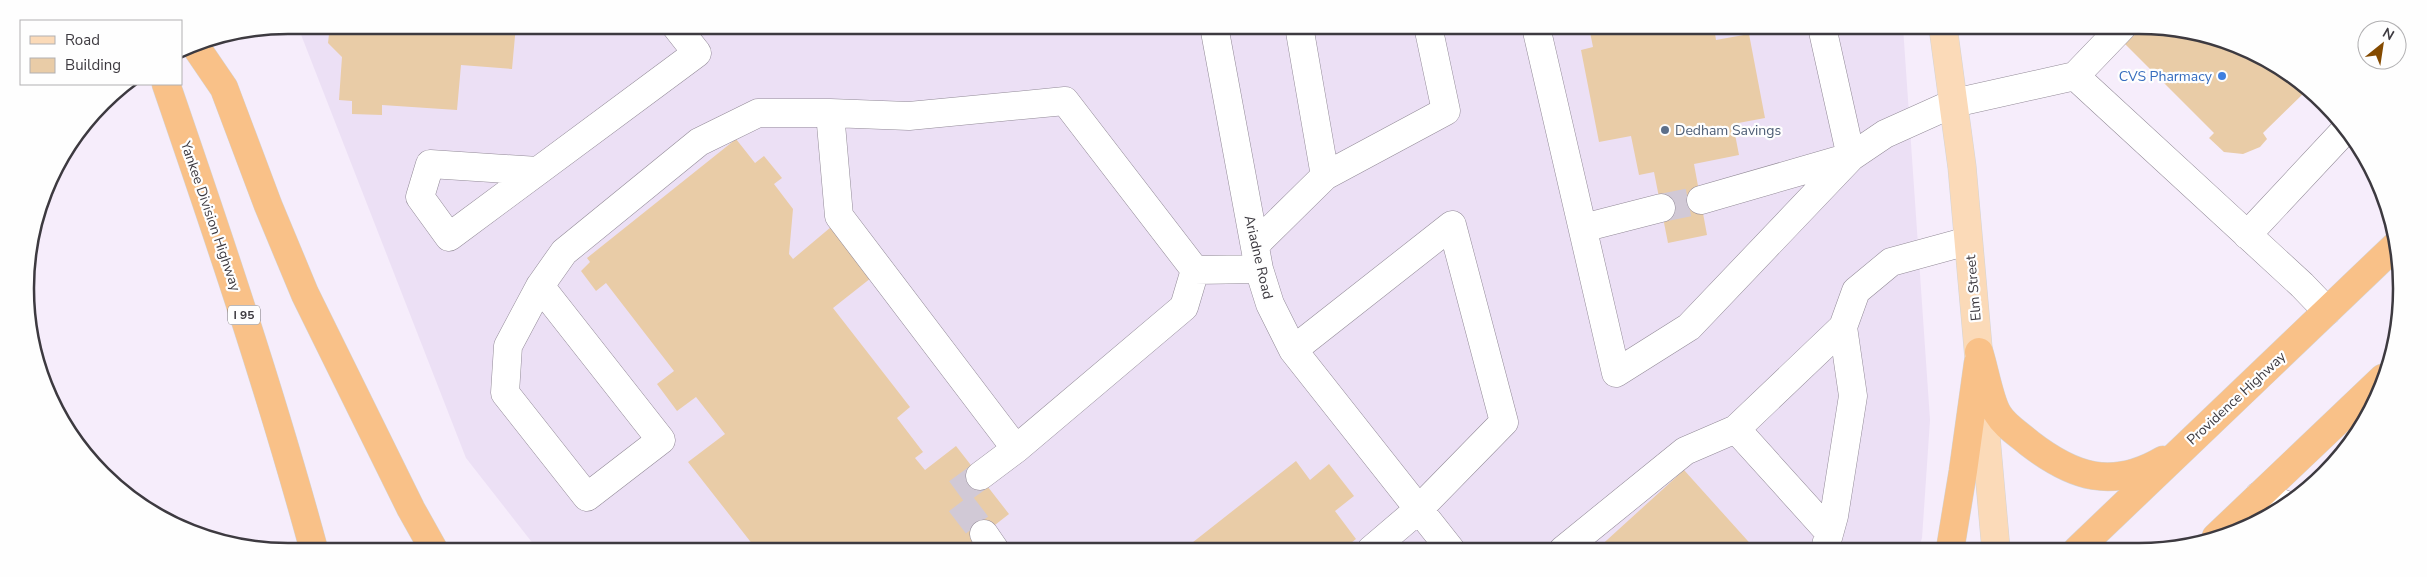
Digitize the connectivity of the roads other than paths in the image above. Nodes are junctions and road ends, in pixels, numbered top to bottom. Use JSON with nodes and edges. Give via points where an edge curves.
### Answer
{"nodes":[{"id":1,"x":682,"y":34,"type":"edge"},
{"id":2,"x":1215,"y":34,"type":"edge"},
{"id":3,"x":1300,"y":34,"type":"edge"},
{"id":4,"x":1430,"y":34,"type":"edge"},
{"id":5,"x":1538,"y":34,"type":"edge"},
{"id":6,"x":1824,"y":34,"type":"edge"},
{"id":7,"x":1944,"y":34,"type":"edge"},
{"id":8,"x":2115,"y":34,"type":"edge"},
{"id":9,"x":198,"y":50,"type":"edge"},
{"id":10,"x":2075,"y":76,"type":"junction"},
{"id":11,"x":166,"y":85,"type":"edge"},
{"id":12,"x":1954,"y":103,"type":"junction"},
{"id":13,"x":830,"y":112,"type":"junction"},
{"id":14,"x":2342,"y":134,"type":"edge"},
{"id":15,"x":1851,"y":157,"type":"junction"},
{"id":16,"x":538,"y":171,"type":"dead end"},
{"id":17,"x":1325,"y":176,"type":"junction"},
{"id":18,"x":1701,"y":200,"type":"tunnel mouth"},
{"id":19,"x":1661,"y":208,"type":"tunnel mouth"},
{"id":20,"x":1583,"y":228,"type":"junction"},
{"id":21,"x":2247,"y":235,"type":"junction"},
{"id":22,"x":1968,"y":241,"type":"junction"},
{"id":23,"x":2390,"y":251,"type":"edge"},
{"id":24,"x":1257,"y":257,"type":"junction"},
{"id":25,"x":1195,"y":270,"type":"junction"},
{"id":26,"x":540,"y":286,"type":"junction"},
{"id":27,"x":2327,"y":311,"type":"junction"},
{"id":28,"x":1843,"y":328,"type":"junction"},
{"id":29,"x":1293,"y":350,"type":"junction"},
{"id":30,"x":1979,"y":352,"type":"junction"},
{"id":31,"x":2372,"y":390,"type":"edge"},
{"id":32,"x":1736,"y":429,"type":"junction"},
{"id":33,"x":2183,"y":448,"type":"junction"},
{"id":34,"x":1016,"y":449,"type":"junction"},
{"id":35,"x":980,"y":476,"type":"tunnel mouth"},
{"id":36,"x":2271,"y":500,"type":"edge"},
{"id":37,"x":1419,"y":509,"type":"junction"},
{"id":38,"x":2234,"y":525,"type":"edge"},
{"id":39,"x":1827,"y":541,"type":"edge"},
{"id":40,"x":312,"y":543,"type":"edge"},
{"id":41,"x":430,"y":543,"type":"edge"},
{"id":42,"x":1379,"y":543,"type":"edge"},
{"id":43,"x":1446,"y":543,"type":"edge"},
{"id":44,"x":1572,"y":543,"type":"edge"},
{"id":45,"x":1951,"y":543,"type":"edge"},
{"id":46,"x":1995,"y":543,"type":"edge"},
{"id":47,"x":2084,"y":543,"type":"edge"}],
"edges":[{"from":1,"to":16,"type":"lane","via":[[697,53]]},
{"from":2,"to":24,"type":"lane","name":"Ariadne Road"},
{"from":3,"to":17,"type":"lane"},
{"from":4,"to":17,"type":"lane","via":[[1446,111]]},
{"from":5,"to":20,"type":"lane"},
{"from":6,"to":15,"type":"lane"},
{"from":7,"to":12,"type":"main road","name":"Elm Street"},
{"from":8,"to":10,"type":"lane"},
{"from":9,"to":41,"type":"highway","via":[[224,88],[305,294],[402,493]]},
{"from":10,"to":12,"type":"lane"},
{"from":10,"to":21,"type":"lane"},
{"from":11,"to":40,"type":"highway","name":"Yankee Division Highway","number":"I 95","via":[[241,305]]},
{"from":12,"to":15,"type":"lane","via":[[1885,134]]},
{"from":12,"to":22,"type":"main road","name":"Elm Street"},
{"from":13,"to":25,"type":"lane","via":[[909,116],[1065,101]]},
{"from":13,"to":26,"type":"lane","via":[[758,113],[699,142],[564,252]]},
{"from":13,"to":34,"type":"lane","via":[[839,216]]},
{"from":14,"to":21,"type":"lane"},
{"from":15,"to":18,"type":"lane"},
{"from":15,"to":20,"type":"lane","via":[[1689,327],[1616,373]]},
{"from":17,"to":24,"type":"lane"},
{"from":19,"to":20,"type":"lane"},
{"from":21,"to":27,"type":"lane"},
{"from":22,"to":28,"type":"lane","via":[[1891,262],[1856,292]]},
{"from":22,"to":30,"type":"main road","name":"Elm Street"},
{"from":23,"to":27,"type":"highway","name":"Providence Highway"},
{"from":24,"to":25,"type":"lane"},
{"from":24,"to":29,"type":"lane","name":"Ariadne Road","via":[[1270,304]]},
{"from":25,"to":34,"type":"lane","via":[[1184,308]]},
{"from":26,"to":26,"type":"lane","via":[[661,440],[587,497],[505,393],[508,346]]},
{"from":27,"to":33,"type":"highway","name":"Providence Highway"},
{"from":28,"to":32,"type":"lane"},
{"from":28,"to":39,"type":"lane","via":[[1853,396]]},
{"from":29,"to":37,"type":"lane","name":"Ariadne Road"},
{"from":29,"to":37,"type":"lane","via":[[1452,224],[1504,422]]},
{"from":30,"to":33,"type":"highway","via":[[1997,414],[2037,449],[2070,470],[2109,477],[2144,471]]},
{"from":30,"to":45,"type":"highway"},
{"from":30,"to":46,"type":"main road","name":"Elm Street"},
{"from":31,"to":36,"type":"highway"},
{"from":32,"to":39,"type":"lane"},
{"from":32,"to":44,"type":"lane","via":[[1685,451]]},
{"from":33,"to":47,"type":"highway","name":"Providence Highway"},
{"from":34,"to":35,"type":"lane"},
{"from":36,"to":38,"type":"highway"},
{"from":37,"to":42,"type":"lane"},
{"from":37,"to":43,"type":"lane","name":"Ariadne Road"}]}
